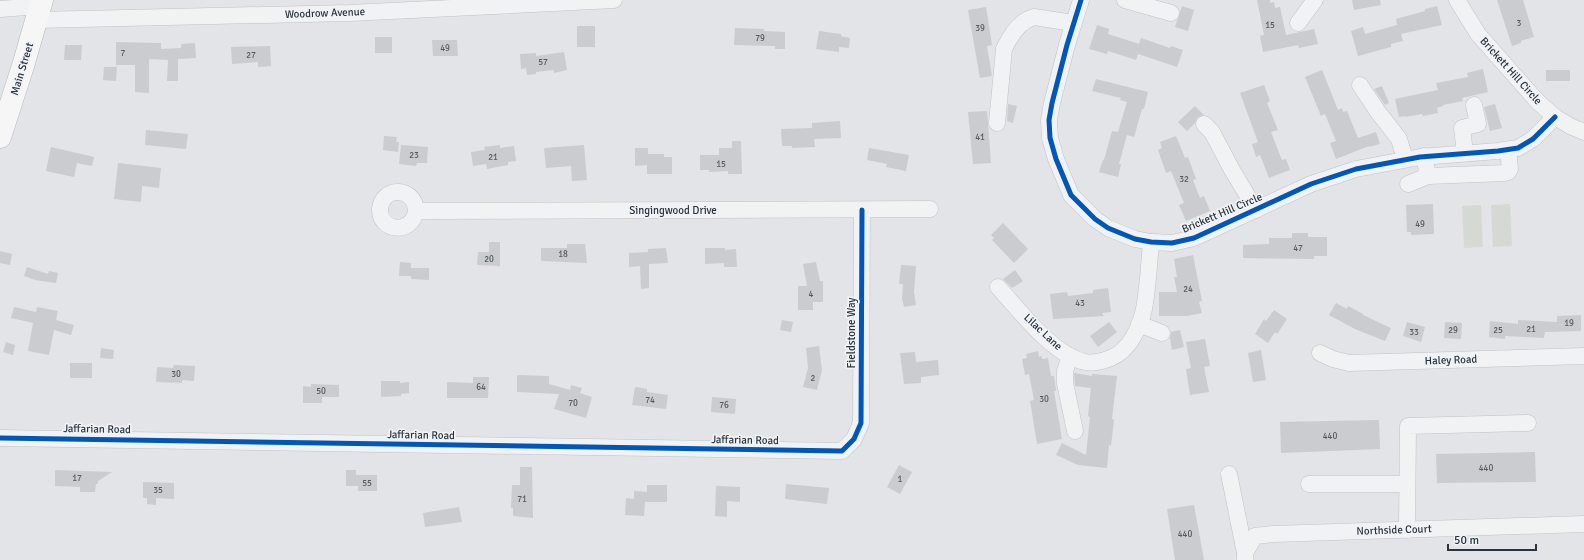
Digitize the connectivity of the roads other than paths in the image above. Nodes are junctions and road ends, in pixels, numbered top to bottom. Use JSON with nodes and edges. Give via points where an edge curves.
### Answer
{"nodes":[{"id":1,"x":614,"y":0,"type":"edge"},
{"id":2,"x":1081,"y":0,"type":"edge"},
{"id":3,"x":1314,"y":0,"type":"edge"},
{"id":4,"x":1457,"y":0,"type":"edge"},
{"id":5,"x":1134,"y":1,"type":"edge"},
{"id":6,"x":350,"y":7,"type":"edge"},
{"id":7,"x":0,"y":9,"type":"edge"},
{"id":8,"x":39,"y":9,"type":"edge"},
{"id":9,"x":1171,"y":13,"type":"dead end"},
{"id":10,"x":1073,"y":23,"type":"junction"},
{"id":11,"x":1298,"y":23,"type":"dead end"},
{"id":12,"x":1360,"y":85,"type":"dead end"},
{"id":13,"x":1474,"y":105,"type":"dead end"},
{"id":14,"x":1556,"y":118,"type":"junction"},
{"id":15,"x":998,"y":124,"type":"dead end"},
{"id":16,"x":1204,"y":124,"type":"dead end"},
{"id":17,"x":1584,"y":132,"type":"edge"},
{"id":18,"x":0,"y":136,"type":"edge"},
{"id":19,"x":1508,"y":150,"type":"junction"},
{"id":20,"x":1465,"y":153,"type":"junction"},
{"id":21,"x":1424,"y":156,"type":"junction"},
{"id":22,"x":1406,"y":159,"type":"junction"},
{"id":23,"x":1428,"y":176,"type":"junction"},
{"id":24,"x":1408,"y":184,"type":"dead end"},
{"id":25,"x":862,"y":210,"type":"junction"},
{"id":26,"x":930,"y":210,"type":"dead end"},
{"id":27,"x":1256,"y":210,"type":"junction"},
{"id":28,"x":416,"y":211,"type":"dead end"},
{"id":29,"x":1151,"y":242,"type":"junction"},
{"id":30,"x":998,"y":288,"type":"dead end"},
{"id":31,"x":1139,"y":324,"type":"junction"},
{"id":32,"x":1162,"y":333,"type":"dead end"},
{"id":33,"x":1320,"y":353,"type":"dead end"},
{"id":34,"x":1070,"y":356,"type":"junction"},
{"id":35,"x":1584,"y":356,"type":"edge"},
{"id":36,"x":1528,"y":423,"type":"dead end"},
{"id":37,"x":1075,"y":431,"type":"dead end"},
{"id":38,"x":0,"y":438,"type":"edge"},
{"id":39,"x":842,"y":451,"type":"joint"},
{"id":40,"x":1229,"y":474,"type":"dead end"},
{"id":41,"x":1309,"y":484,"type":"dead end"},
{"id":42,"x":1407,"y":484,"type":"junction"},
{"id":43,"x":1584,"y":524,"type":"edge"},
{"id":44,"x":1407,"y":530,"type":"junction"},
{"id":45,"x":1245,"y":556,"type":"edge"}],
"edges":[{"from":1,"to":6,"type":"street","name":"Woodrow Avenue"},
{"from":2,"to":10,"type":"street","name":"Brickett Hill Circle"},
{"from":3,"to":11,"type":"street"},
{"from":4,"to":14,"type":"street","name":"Brickett Hill Circle","via":[[1478,34],[1537,101]]},
{"from":5,"to":9,"type":"street"},
{"from":6,"to":8,"type":"street","name":"Woodrow Avenue"},
{"from":7,"to":8,"type":"street","name":"Woodrow Avenue"},
{"from":8,"to":18,"type":"highway","name":"Main Street"},
{"from":10,"to":15,"type":"street","via":[[1028,19],[1008,38],[1004,49]]},
{"from":10,"to":29,"type":"street","name":"Brickett Hill Circle","via":[[1049,120],[1053,151],[1071,195],[1082,208],[1108,228],[1135,239]]},
{"from":12,"to":22,"type":"street","via":[[1399,138]]},
{"from":13,"to":20,"type":"street","via":[[1478,124],[1462,128]]},
{"from":14,"to":17,"type":"street","name":"Brickett Hill Circle"},
{"from":14,"to":19,"type":"street","name":"Brickett Hill Circle","via":[[1530,141]]},
{"from":16,"to":27,"type":"street","via":[[1212,132]]},
{"from":19,"to":20,"type":"street","name":"Brickett Hill Circle"},
{"from":19,"to":23,"type":"street","via":[[1510,169],[1505,173]]},
{"from":20,"to":21,"type":"street","name":"Brickett Hill Circle"},
{"from":21,"to":22,"type":"street","name":"Brickett Hill Circle"},
{"from":21,"to":23,"type":"street"},
{"from":22,"to":27,"type":"street","name":"Brickett Hill Circle","via":[[1356,169],[1329,178]]},
{"from":23,"to":24,"type":"street"},
{"from":25,"to":26,"type":"street","name":"Singingwood Drive"},
{"from":25,"to":28,"type":"street","name":"Singingwood Drive"},
{"from":25,"to":39,"type":"street","name":"Fieldstone Way","via":[[861,423],[854,439]]},
{"from":27,"to":29,"type":"street","name":"Brickett Hill Circle","via":[[1194,238],[1172,243]]},
{"from":29,"to":31,"type":"street","name":"Lilac Lane","via":[[1144,310]]},
{"from":30,"to":34,"type":"street","name":"Lilac Lane","via":[[1052,344]]},
{"from":31,"to":32,"type":"street"},
{"from":31,"to":34,"type":"street","name":"Lilac Lane","via":[[1127,347],[1116,356],[1100,362],[1086,362]]},
{"from":33,"to":35,"type":"street","name":"Haley Road","via":[[1349,363]]},
{"from":34,"to":37,"type":"street","via":[[1065,371],[1065,383]]},
{"from":36,"to":42,"type":"street","via":[[1408,426]]},
{"from":38,"to":39,"type":"street","name":"Jaffarian Road"},
{"from":40,"to":45,"type":"street"},
{"from":41,"to":42,"type":"street"},
{"from":42,"to":44,"type":"street"},
{"from":43,"to":44,"type":"street","name":"Northside Court"},
{"from":44,"to":45,"type":"street","name":"Northside Court","via":[[1255,536]]}]}
